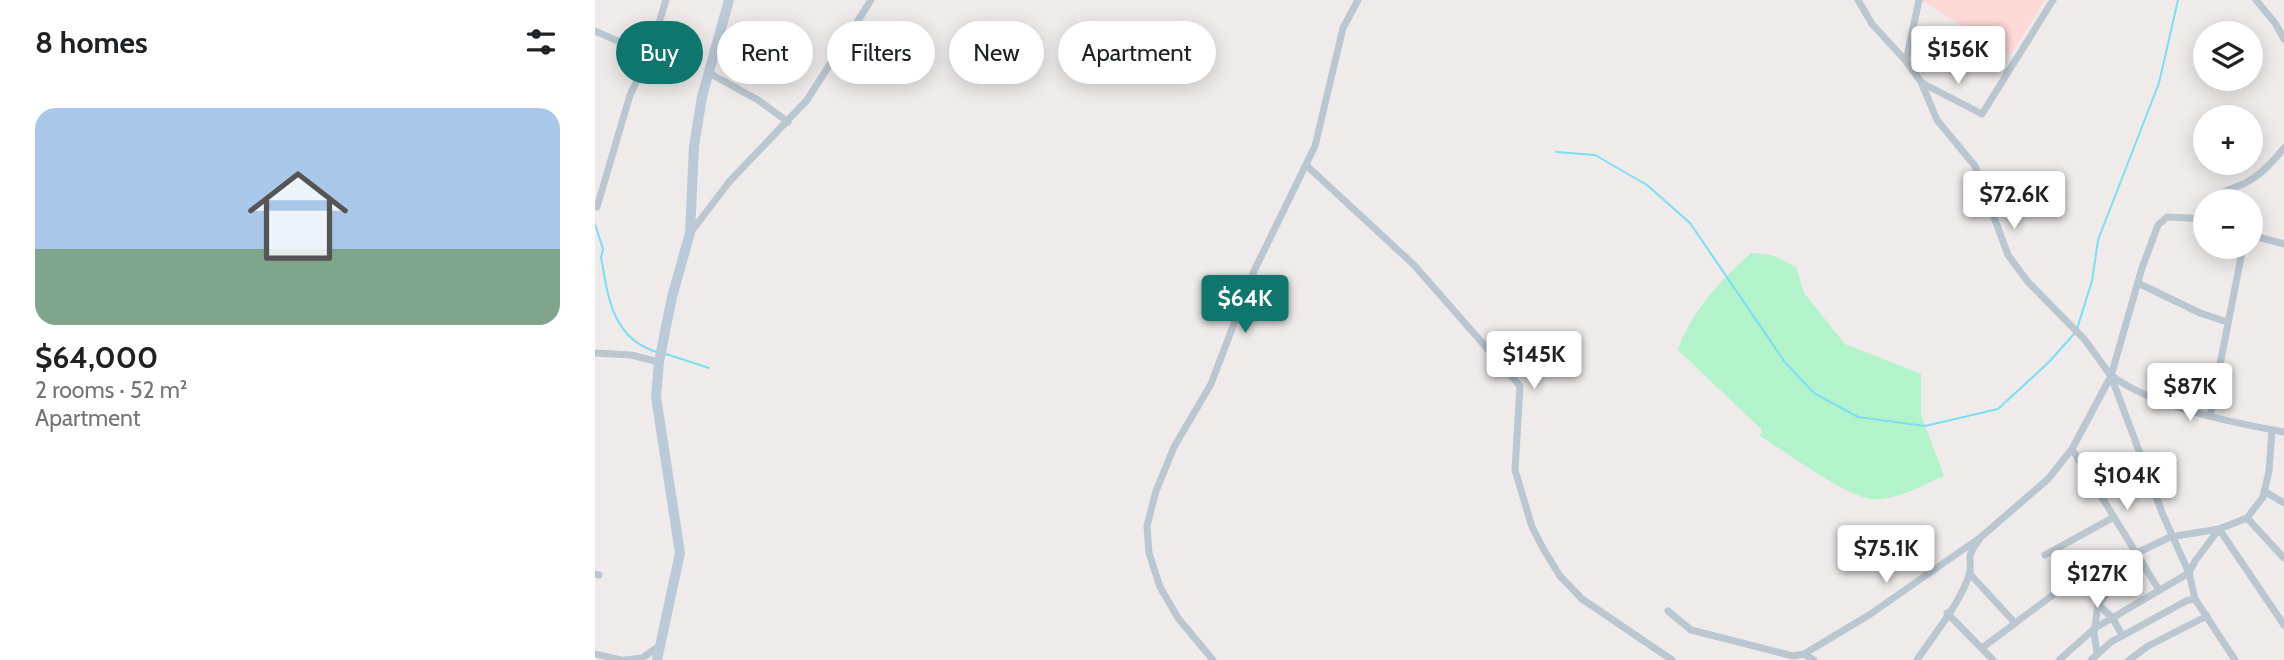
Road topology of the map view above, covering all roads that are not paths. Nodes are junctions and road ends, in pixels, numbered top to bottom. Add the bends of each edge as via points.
1 (729, 0) edge
2 (870, 0) edge
3 (1358, 0) edge
4 (1858, 0) edge
5 (2053, 0) edge
6 (2256, 0) edge
7 (663, 1) edge
8 (1916, 1) edge
9 (658, 21) edge
10 (2280, 22) edge
11 (595, 31) edge
12 (2284, 32) edge
13 (2284, 39) edge
14 (616, 40) edge
15 (1906, 61) junction
16 (709, 73) junction
17 (1921, 82) junction
18 (635, 84) edge
19 (788, 122) junction
20 (2284, 148) edge
21 (1306, 165) junction
22 (2228, 189) edge
23 (597, 207) dead end
24 (2193, 217) edge
25 (690, 233) junction
26 (2263, 238) edge
27 (2284, 244) edge
28 (2240, 259) edge
29 (2138, 283) junction
30 (2227, 322) junction
31 (595, 353) edge
32 (659, 362) junction
33 (2111, 376) junction
34 (2210, 416) junction
35 (2272, 430) junction
36 (2284, 432) edge
37 (2072, 449) junction
38 (2264, 491) junction
39 (2284, 503) edge
40 (2114, 517) junction
41 (2247, 518) junction
42 (2219, 528) junction
43 (1981, 537) junction
44 (2173, 537) junction
45 (2137, 553) junction
46 (2045, 555) dead end
47 (2284, 558) edge
48 (2189, 573) junction
49 (1970, 574) junction
50 (2159, 590) junction
51 (2195, 599) junction
52 (2098, 604) junction
53 (1668, 611) dead end
54 (1947, 613) junction
55 (2207, 616) junction
56 (2112, 617) junction
57 (2015, 622) junction
58 (2284, 625) edge
59 (2095, 628) junction
60 (2122, 635) junction
61 (661, 645) junction
62 (1982, 648) junction
63 (2097, 653) junction
64 (595, 654) edge
65 (1804, 654) junction
66 (1792, 658) edge
67 (623, 660) edge
68 (657, 660) edge
69 (1213, 660) edge
70 (1672, 660) edge
71 (1814, 660) edge
72 (1917, 660) edge
73 (1993, 660) edge
74 (2059, 660) edge
75 (2091, 660) edge
76 (2129, 660) edge
77 (2235, 660) edge

1 - 16 main road
2 - 19 street
3 - 21 street via 1343,28 1325,112
4 - 15 street via 1872,24
5 - 17 street via 1982,114
6 - 10 street
7 - 9 street
8 - 15 street
10 - 12 street
10 - 13 street
11 - 14 street
15 - 17 street
16 - 19 street
16 - 25 main road via 694,146
17 - 33 street via 1937,120 1975,166 2008,255 2085,340
18 - 23 street
19 - 25 street via 729,182
20 - 22 street via 2263,170
21 - 69 street via 1254,271 1211,384 1174,447 1147,526 1149,553 1160,587 1178,618
21 - 70 street via 1414,265 1520,386 1515,470 1532,527 1560,576 1582,599
24 - 29 street via 2167,217 2158,225
25 - 32 main road
26 - 27 street
28 - 30 street
29 - 30 street
29 - 33 street
30 - 34 street
31 - 32 street
32 - 61 main road via 656,397 680,553
33 - 34 street via 2137,394
33 - 37 street
33 - 44 street
34 - 35 street
35 - 36 street
35 - 38 street
37 - 40 street
37 - 43 street via 2048,479
38 - 39 street
38 - 41 street
40 - 45 street
40 - 46 street
41 - 42 street
41 - 47 street
42 - 44 street
42 - 48 street
42 - 58 street
43 - 49 street via 1969,553
43 - 65 street
44 - 45 street
44 - 48 street
45 - 50 street
45 - 52 street
45 - 57 street via 2062,588
48 - 50 street
48 - 51 street
49 - 54 street
49 - 57 street
50 - 56 street
51 - 55 street
51 - 60 street
52 - 56 street
52 - 59 street
53 - 66 street via 1691,629
54 - 62 street
54 - 72 street
55 - 76 street
55 - 77 street
56 - 59 street
56 - 60 street
57 - 62 street
59 - 63 street
59 - 74 street
60 - 63 street
61 - 67 street via 642,657
61 - 68 main road
62 - 73 street
63 - 75 street
64 - 67 street
65 - 66 street
65 - 71 street

